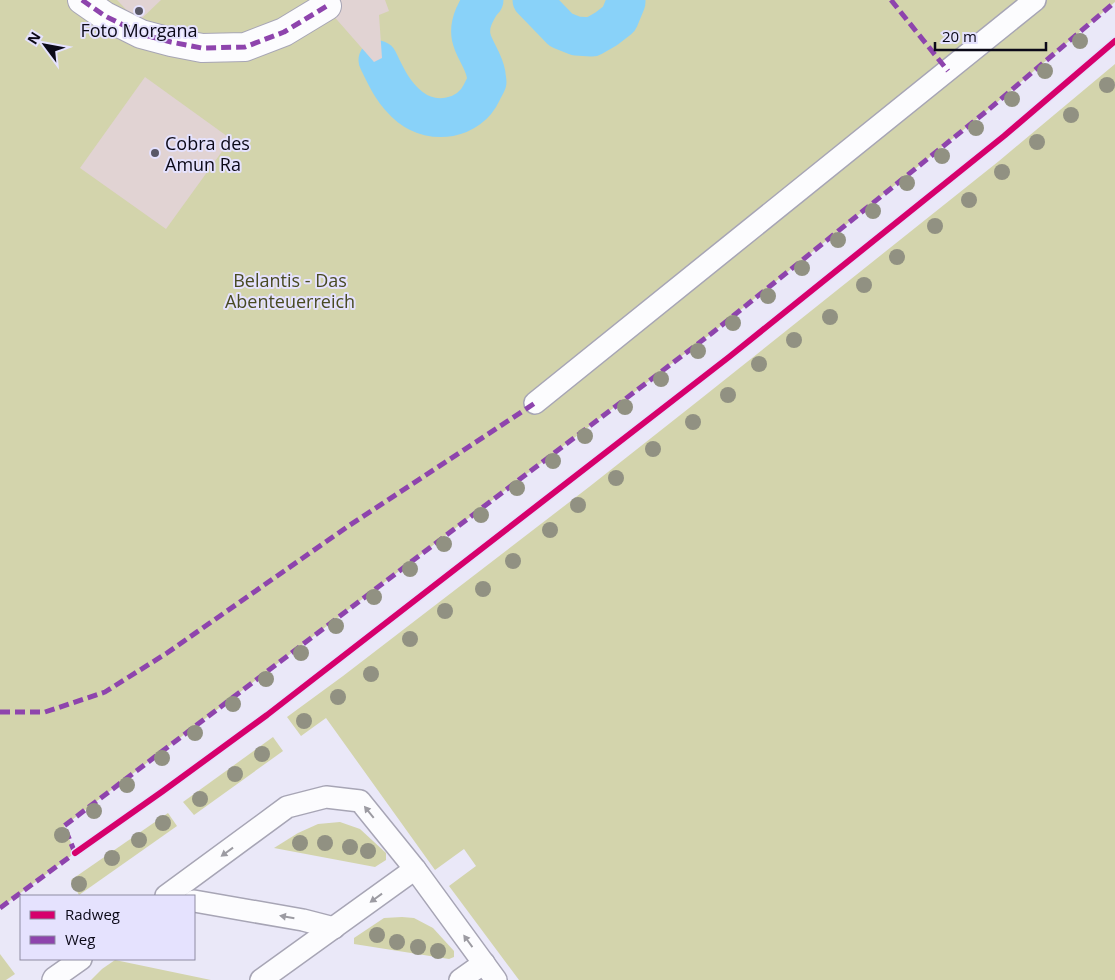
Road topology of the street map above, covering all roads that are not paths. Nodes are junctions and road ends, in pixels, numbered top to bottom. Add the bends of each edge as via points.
1 (82, 0) edge
2 (1035, 0) edge
3 (327, 6) dead end
4 (535, 403) dead end
5 (415, 869) junction
6 (167, 895) edge
7 (195, 901) edge
8 (334, 928) junction
9 (80, 960) edge
10 (484, 963) junction
11 (53, 980) edge
12 (261, 980) edge
13 (460, 980) edge
14 (496, 980) edge

1 - 3 street via 105,16 142,34 202,48 245,48 284,32
2 - 4 lane
5 -> 6 lane via 360,801 326,797 287,808
5 -> 8 lane
10 -> 5 lane
8 -> 7 lane
8 - 12 lane
9 - 11 lane
10 - 13 lane
10 - 14 lane

